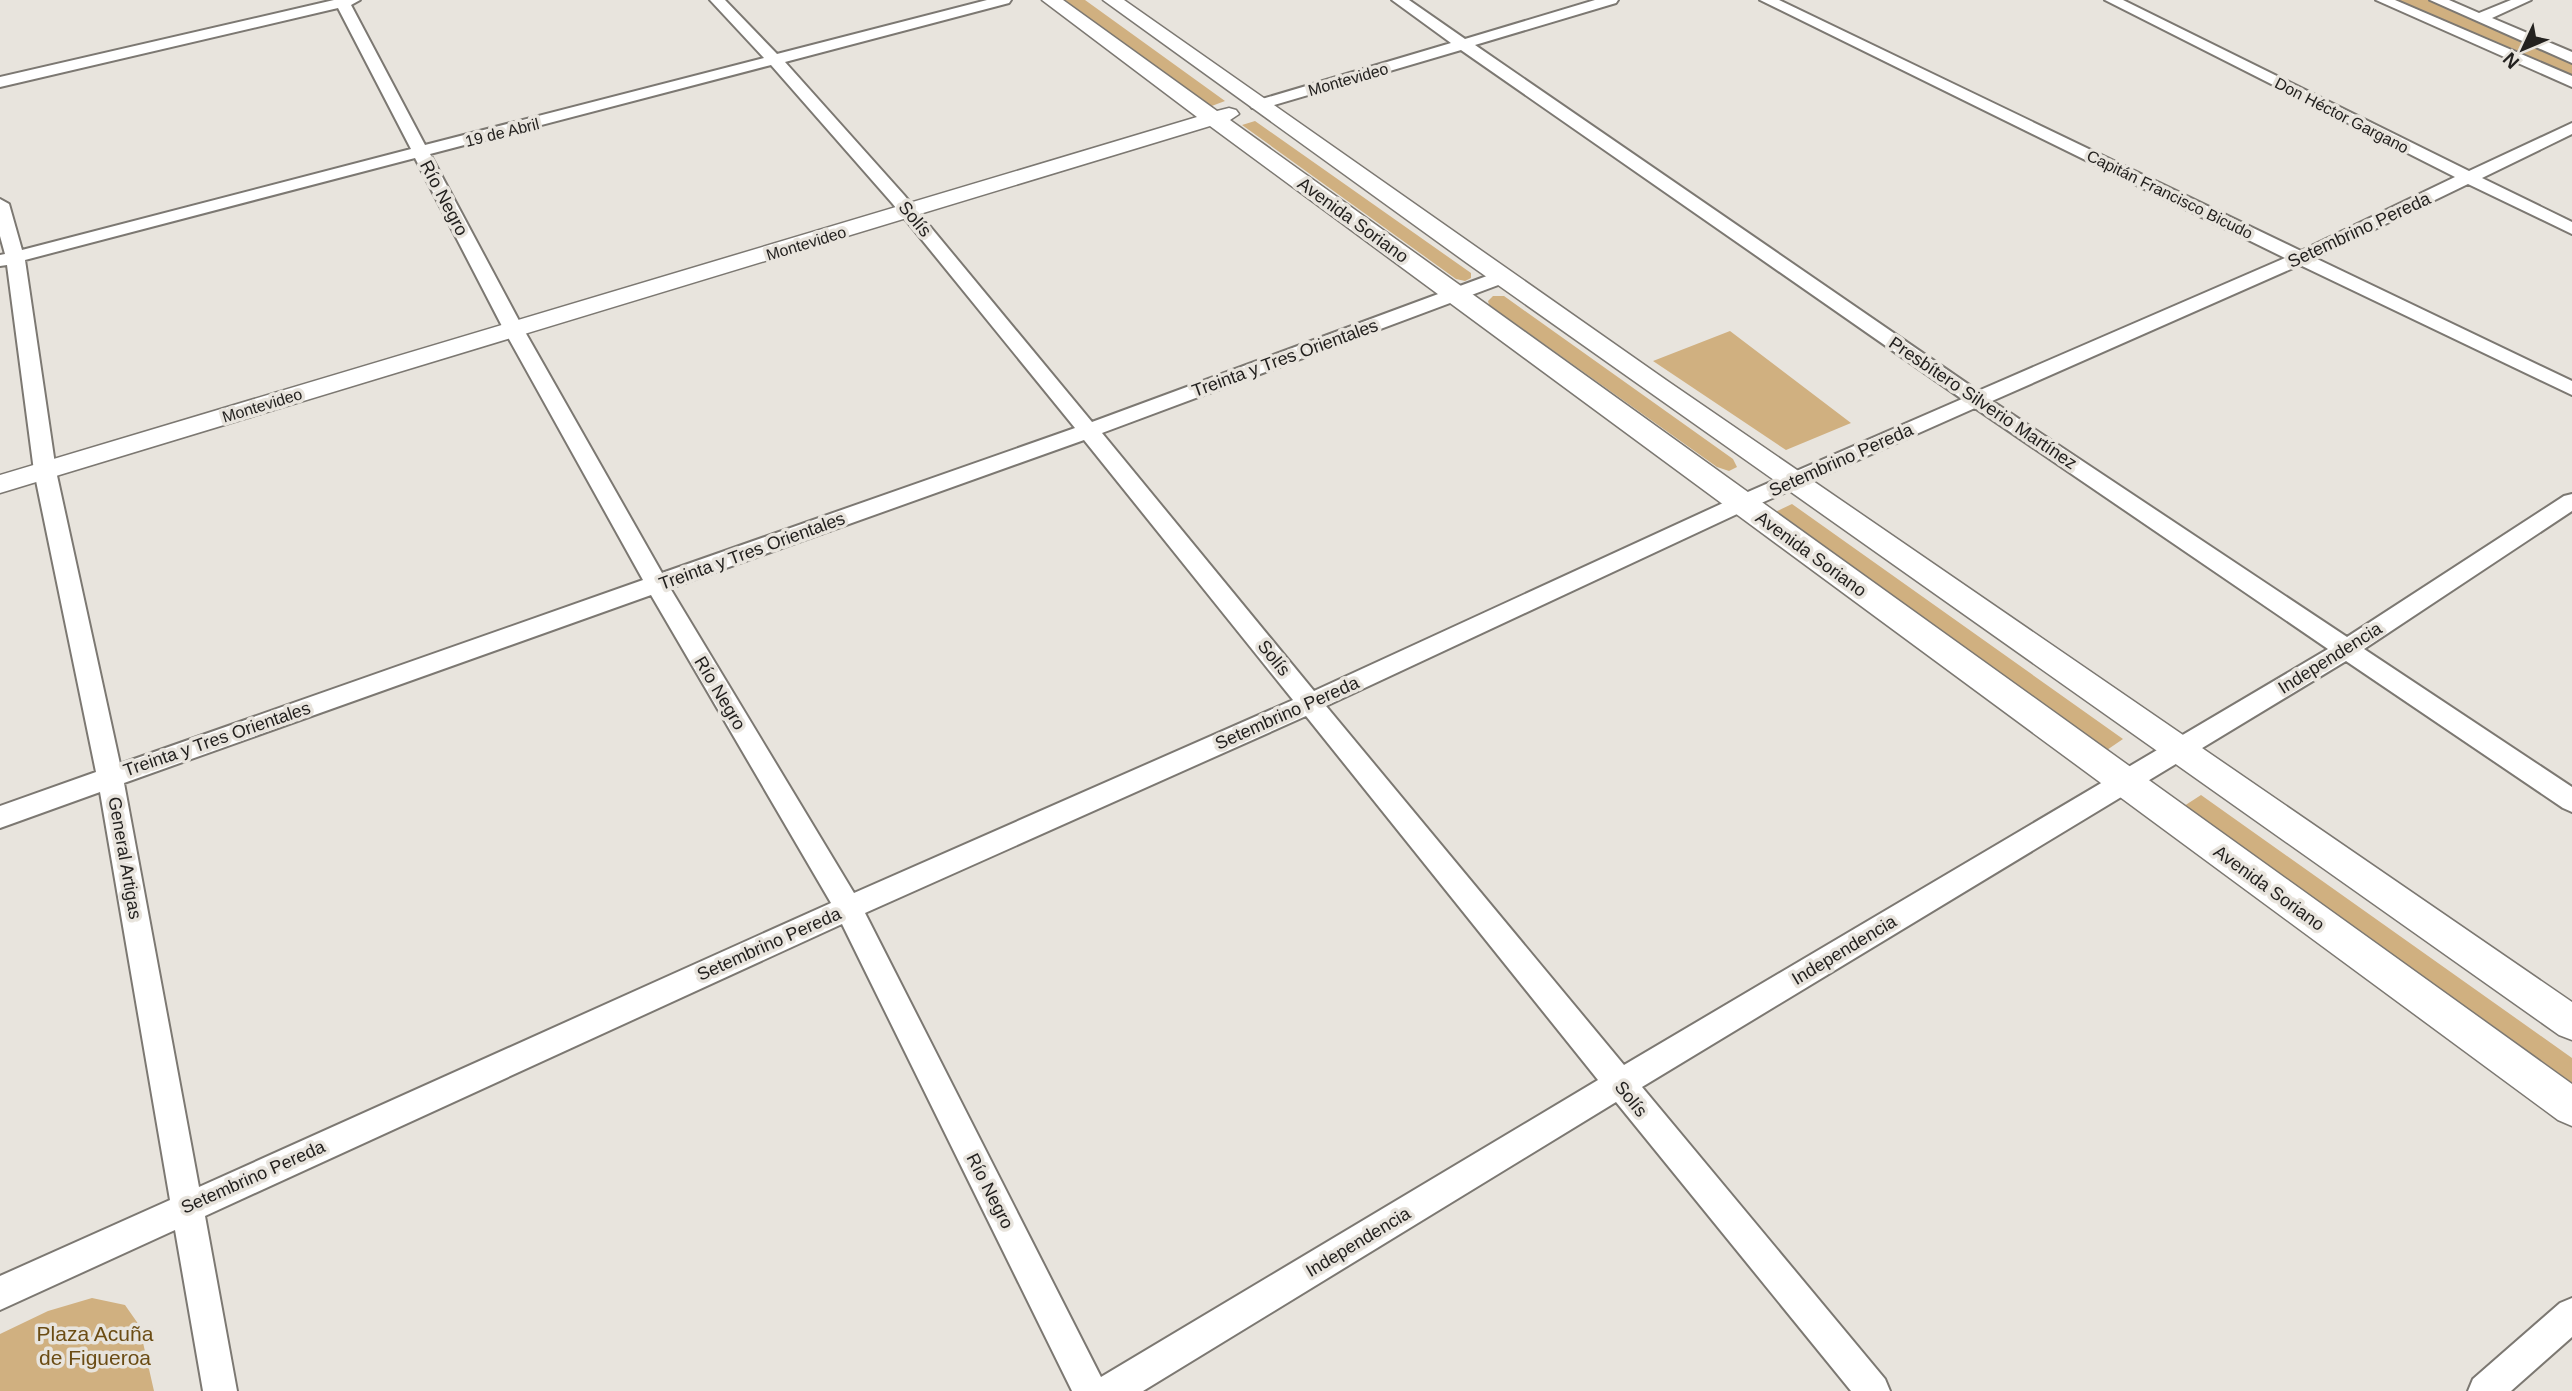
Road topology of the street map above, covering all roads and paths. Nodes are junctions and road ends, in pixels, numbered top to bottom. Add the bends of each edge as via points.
1 (717, 0) edge
2 (1004, 0) edge
3 (1051, 0) edge
4 (1112, 0) edge
5 (1399, 0) edge
6 (1611, 0) edge
7 (1767, 0) edge
8 (2112, 0) edge
9 (2383, 0) edge
10 (2437, 0) edge
11 (2524, 0) edge
12 (345, 1) edge
13 (2479, 18) junction
14 (1464, 45) junction
15 (2572, 58) edge
16 (776, 61) junction
17 (0, 82) edge
18 (2572, 82) edge
19 (1258, 105) junction
20 (1214, 118) junction
21 (2572, 128) edge
22 (419, 153) junction
23 (2469, 178) junction
24 (0, 204) edge
25 (909, 212) junction
26 (2572, 229) edge
27 (2302, 257) junction
28 (7, 259) edge
29 (1502, 277) junction
30 (1455, 295) junction
31 (514, 330) junction
32 (2572, 389) edge
33 (1977, 400) junction
34 (1088, 431) junction
35 (45, 471) junction
36 (1792, 482) junction
37 (0, 484) edge
38 (2572, 501) edge
39 (1742, 503) junction
40 (657, 585) junction
41 (2348, 648) junction
42 (1310, 703) junction
43 (2181, 748) junction
44 (110, 776) junction
45 (2124, 783) junction
46 (2572, 801) edge
47 (0, 817) edge
48 (848, 908) junction
49 (2572, 1023) edge
50 (1619, 1084) junction
51 (2572, 1107) edge
52 (187, 1207) junction
53 (0, 1293) edge
54 (2572, 1315) edge
55 (220, 1391) edge
56 (1090, 1391) edge
57 (1111, 1391) edge
58 (1872, 1391) edge
59 (2485, 1391) edge

1 - 16 street, Solís
2 - 16 street, 19 de Abril
3 - 20 street, Avenida Soriano
4 - 19 street
5 - 14 street, Presbítero Silverio Martínez
6 - 14 street, Montevideo
7 - 27 street, Capitán Francisco Bicudo
8 - 23 street, Don Héctor Gargano
9 - 18 street
10 - 13 street
11 - 13 street
12 - 17 street
12 - 22 street, Río Negro
13 - 15 street
14 - 19 street, Montevideo
14 - 33 street, Presbítero Silverio Martínez
16 - 22 street, 19 de Abril
16 - 25 street, Solís
19 - 20 street, Montevideo
19 - 29 street
20 - 25 street, Montevideo
20 - 30 street, Avenida Soriano
21 - 23 street, Setembrino Pereda
22 - 28 street, 19 de Abril
22 - 31 street, Río Negro
23 - 26 street, Don Héctor Gargano
23 - 27 street, Setembrino Pereda
24 - 28 street, General Artigas
25 - 31 street, Montevideo
25 - 34 street, Solís
27 - 32 street, Capitán Francisco Bicudo
27 - 33 street, Setembrino Pereda
28 - 35 street, General Artigas
29 - 30 street, Treinta y Tres Orientales
29 - 36 street
30 - 34 street, Treinta y Tres Orientales
30 - 39 street, Avenida Soriano
31 - 35 street, Montevideo
31 - 40 street, Río Negro
33 - 36 street, Setembrino Pereda
33 - 41 street, Presbítero Silverio Martínez
34 - 40 street, Treinta y Tres Orientales
34 - 42 street, Solís
35 - 37 street, Montevideo
35 - 44 street, General Artigas
36 - 39 street, Setembrino Pereda
36 - 43 street
38 - 41 street, Independencia
39 - 42 street, Setembrino Pereda
39 - 45 street, Avenida Soriano
40 - 44 street, Treinta y Tres Orientales
40 - 48 street, Río Negro
41 - 43 street, Independencia
41 - 46 street, Presbítero Silverio Martínez
42 - 48 street, Setembrino Pereda
42 - 50 street, Solís
43 - 45 street, Independencia
43 - 49 street
44 - 47 street, Treinta y Tres Orientales
44 - 52 street, General Artigas
45 - 50 street, Independencia
45 - 51 street, Avenida Soriano
48 - 52 street, Setembrino Pereda
48 - 56 street, Río Negro
50 - 57 street, Independencia
50 - 58 street, Solís
52 - 53 street, Setembrino Pereda
52 - 55 street, General Artigas
54 - 59 street

